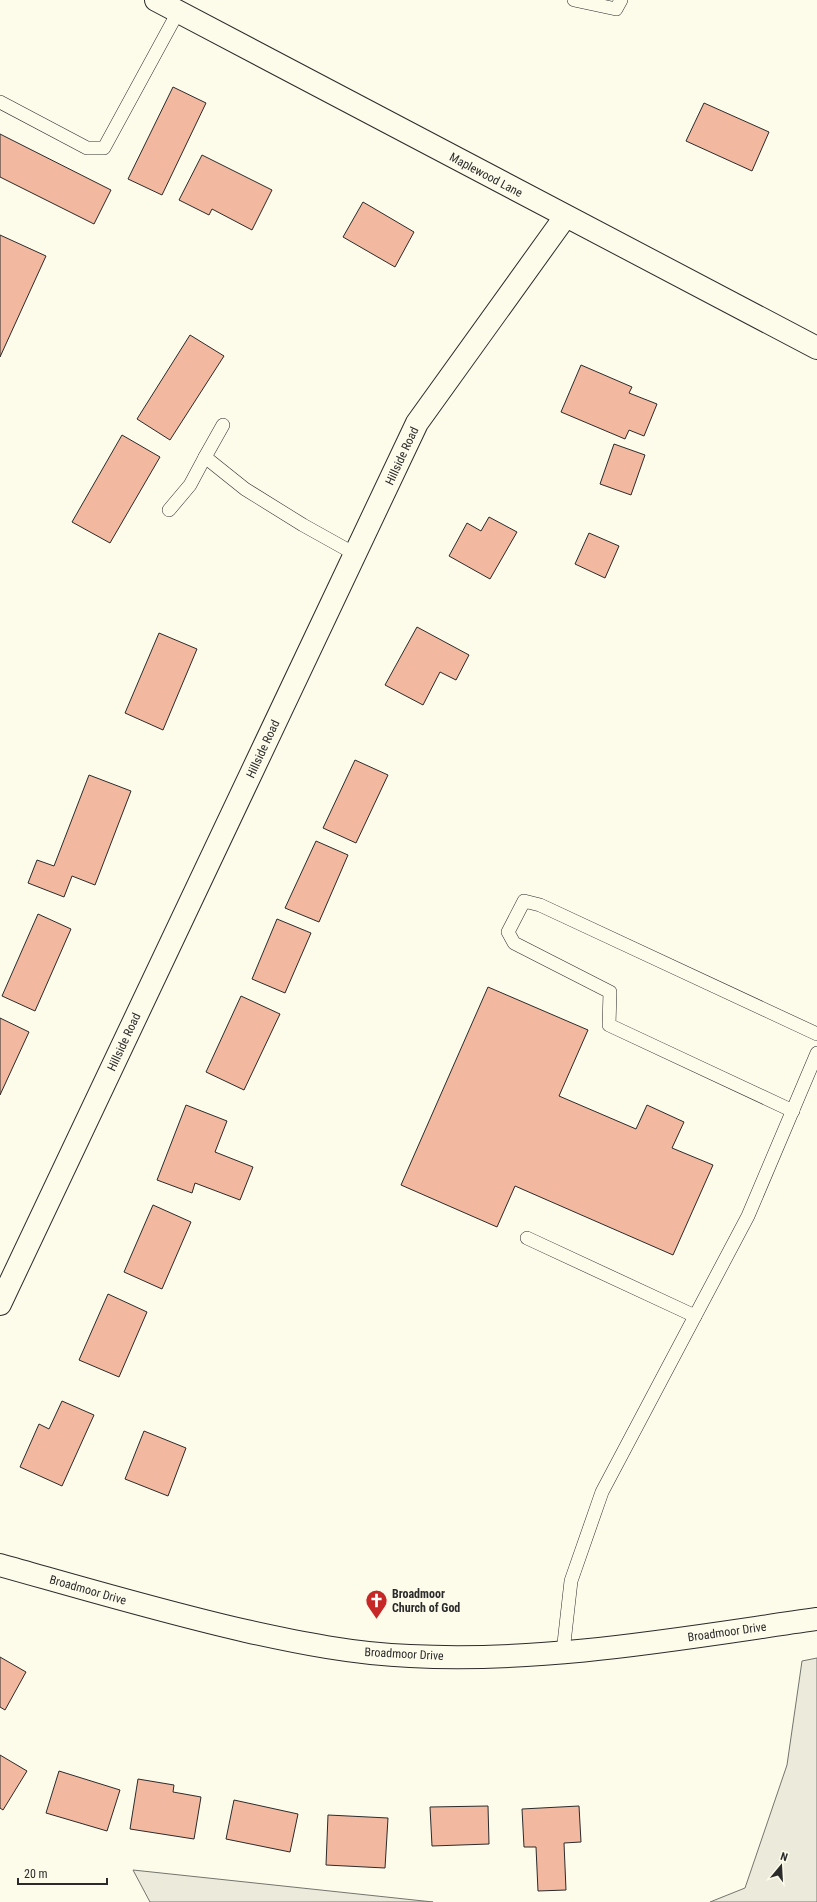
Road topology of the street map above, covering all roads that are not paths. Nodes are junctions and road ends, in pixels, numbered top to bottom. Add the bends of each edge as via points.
1 (156, 0) edge
2 (574, 0) edge
3 (621, 0) edge
4 (178, 12) junction
5 (0, 102) edge
6 (565, 217) junction
7 (817, 348) edge
8 (223, 425) dead end
9 (205, 457) junction
10 (170, 510) dead end
11 (355, 554) junction
12 (817, 1034) edge
13 (817, 1053) edge
14 (793, 1111) junction
15 (527, 1238) dead end
16 (0, 1304) edge
17 (695, 1316) junction
18 (0, 1565) edge
19 (817, 1619) edge
20 (563, 1652) junction

1 - 4 street, Maplewood Lane
2 - 3 lane via 616,9
4 - 5 lane via 104,148 87,148
4 - 6 street, Maplewood Lane
6 - 7 street, Maplewood Lane
6 - 11 street, Hillside Road via 417,423
8 - 9 lane
9 - 10 lane via 190,485
9 - 11 lane via 245,489
11 - 16 street, Hillside Road
12 - 14 lane via 540,905 524,901 508,932 514,943 610,992 609,1025
13 - 14 lane
14 - 17 lane via 748,1216
15 - 17 lane
17 - 20 lane via 602,1492 571,1581
18 - 20 street, Broadmoor Drive via 176,1615 314,1646 410,1656 517,1656
19 - 20 street, Broadmoor Drive via 644,1644

